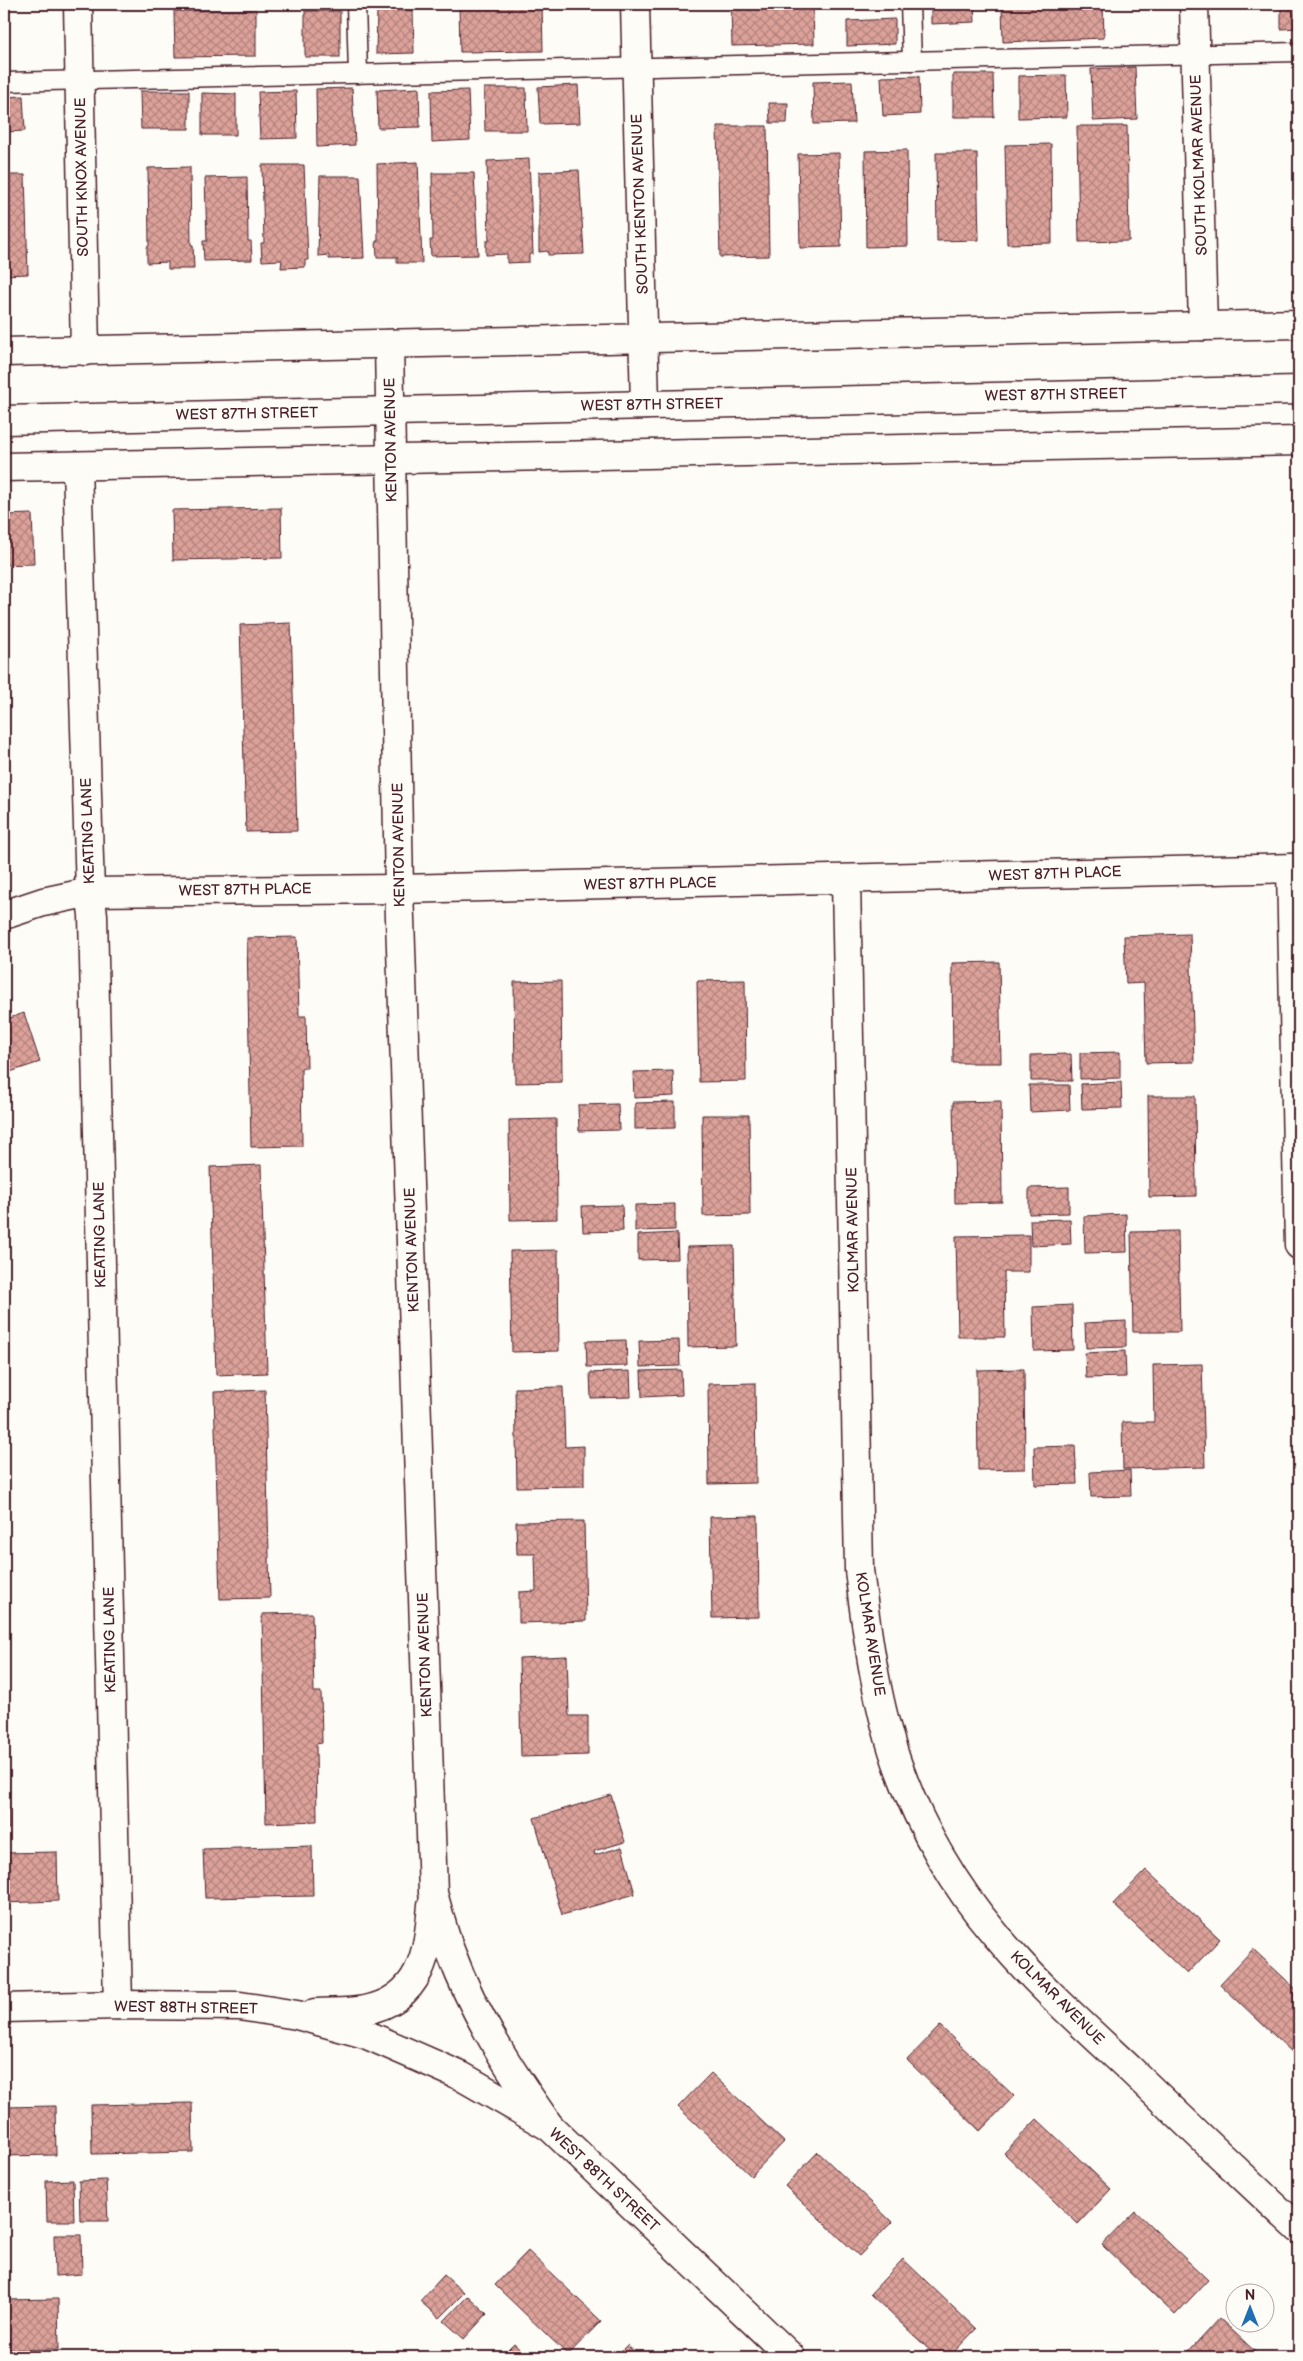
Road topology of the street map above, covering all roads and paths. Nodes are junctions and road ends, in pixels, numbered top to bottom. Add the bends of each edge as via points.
1 (78, 4) edge
2 (356, 4) edge
3 (635, 4) edge
4 (910, 4) edge
5 (1194, 4) edge
6 (1299, 52) edge
7 (1196, 54) junction
8 (912, 61) junction
9 (636, 68) junction
10 (358, 74) junction
11 (80, 80) junction
12 (4, 82) edge
13 (1299, 324) edge
14 (1202, 326) junction
15 (645, 338) junction
16 (389, 344) junction
17 (85, 351) junction
18 (4, 352) edge
19 (1299, 390) edge
20 (645, 405) junction
21 (391, 411) junction
22 (4, 420) edge
23 (1299, 441) edge
24 (392, 460) junction
25 (77, 466) junction
26 (4, 467) edge
27 (1295, 868) edge
28 (846, 880) junction
29 (400, 889) junction
30 (90, 892) junction
31 (4, 915) edge
32 (1299, 1245) edge
33 (433, 1894) junction
34 (118, 2005) junction
35 (4, 2008) edge
36 (297, 2014) junction
37 (550, 2127) junction
38 (1299, 2229) edge
39 (791, 2357) edge

1 - 11 street, SOUTH KNOX AVENUE
2 - 10 lane
3 - 9 street, SOUTH KENTON AVENUE
4 - 8 lane
5 - 7 street, SOUTH KOLMAR AVENUE
6 - 7 lane
7 - 8 lane
7 - 14 street, SOUTH KOLMAR AVENUE
8 - 9 lane
9 - 10 lane
9 - 15 street, SOUTH KENTON AVENUE
10 - 11 lane
11 - 12 lane
11 - 17 street, SOUTH KNOX AVENUE
13 - 14 street
14 - 15 street
15 - 16 street
15 - 20 street, SOUTH KENTON AVENUE
16 - 17 street
16 - 21 street, KENTON AVENUE
17 - 18 street
19 - 20 street, WEST 87TH STREET
20 - 21 street, WEST 87TH STREET
21 - 22 street, WEST 87TH STREET
21 - 24 street, KENTON AVENUE
23 - 24 street
24 - 25 street
24 - 29 street, KENTON AVENUE
25 - 26 street
25 - 30 street, KEATING LANE
27 - 28 street, WEST 87TH PLACE
27 - 32 street
28 - 29 street, WEST 87TH PLACE
28 - 38 street, KOLMAR AVENUE via 859,1570 868,1642 900,1771 923,1824 954,1877 994,1934 1046,1991
29 - 30 street, WEST 87TH PLACE
29 - 33 street, KENTON AVENUE
30 - 31 street, WEST 87TH PLACE
30 - 34 street, KEATING LANE via 94,935
33 - 36 street via 429,1940 422,1964 410,1986 394,1999 366,2010
33 - 37 street, KENTON AVENUE via 452,1955 474,2004 508,2067
34 - 35 street, WEST 88TH STREET
34 - 36 street, WEST 88TH STREET via 240,2006
36 - 37 street, WEST 88TH STREET via 365,2034 461,2076
37 - 39 street, WEST 88TH STREET

